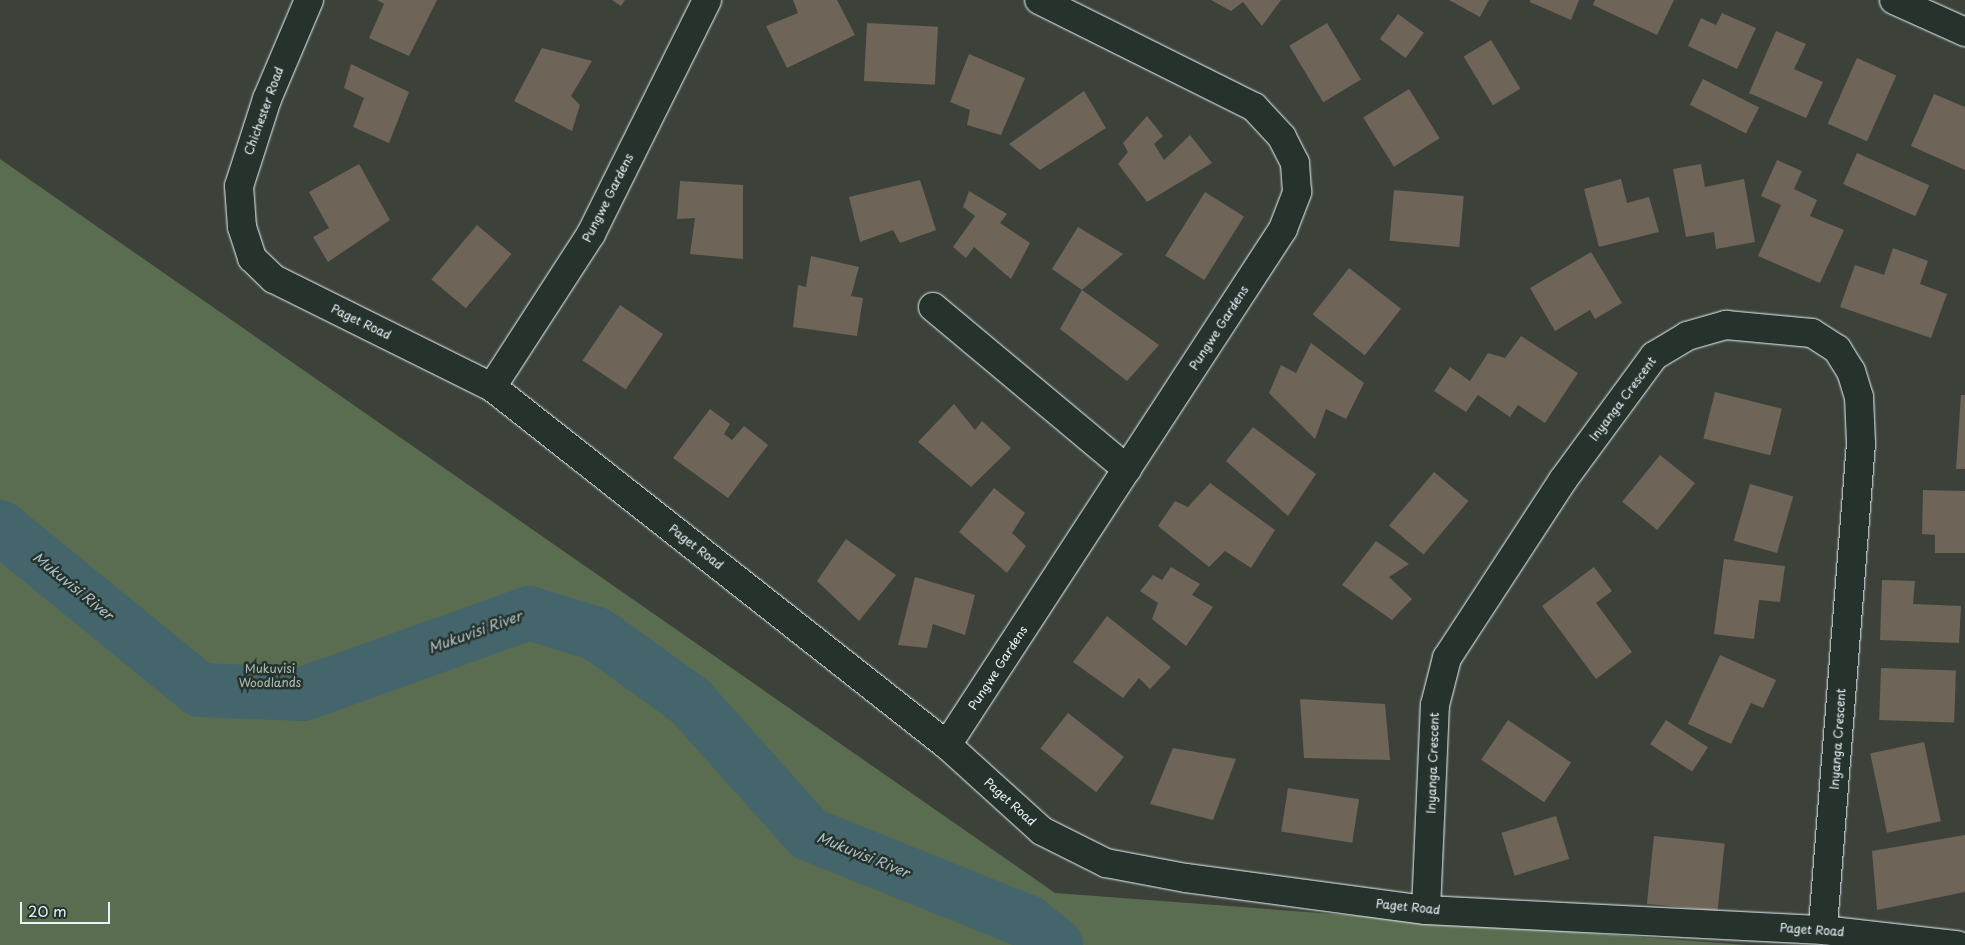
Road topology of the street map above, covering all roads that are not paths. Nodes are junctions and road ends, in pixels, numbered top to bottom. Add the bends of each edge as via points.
1 (309, 0) edge
2 (707, 0) edge
3 (1039, 0) edge
4 (1894, 0) edge
5 (1965, 32) edge
6 (242, 227) joint
7 (933, 307) dead end
8 (492, 387) junction
9 (1127, 469) junction
10 (947, 745) junction
11 (1426, 910) junction
12 (1824, 930) junction
13 (1957, 945) edge

1 - 6 street, Chichester Road via 267,99 239,186
2 - 8 street, Pungwe Gardens via 591,234
3 - 9 street, Pungwe Gardens via 1254,107 1282,137 1295,164 1297,192 1283,230
4 - 5 street
6 - 8 street, Paget Road via 252,258 274,279
7 - 9 street
8 - 10 street, Paget Road
9 - 10 street, Pungwe Gardens
10 - 11 street, Paget Road via 1042,831 1106,863 1186,878
11 - 12 street, Paget Road
11 - 12 street, Inyanga Crescent via 1435,705 1447,658 1563,480 1654,356 1687,336 1726,325 1812,333 1838,349 1852,372 1859,397 1861,443
12 - 13 street, Paget Road

